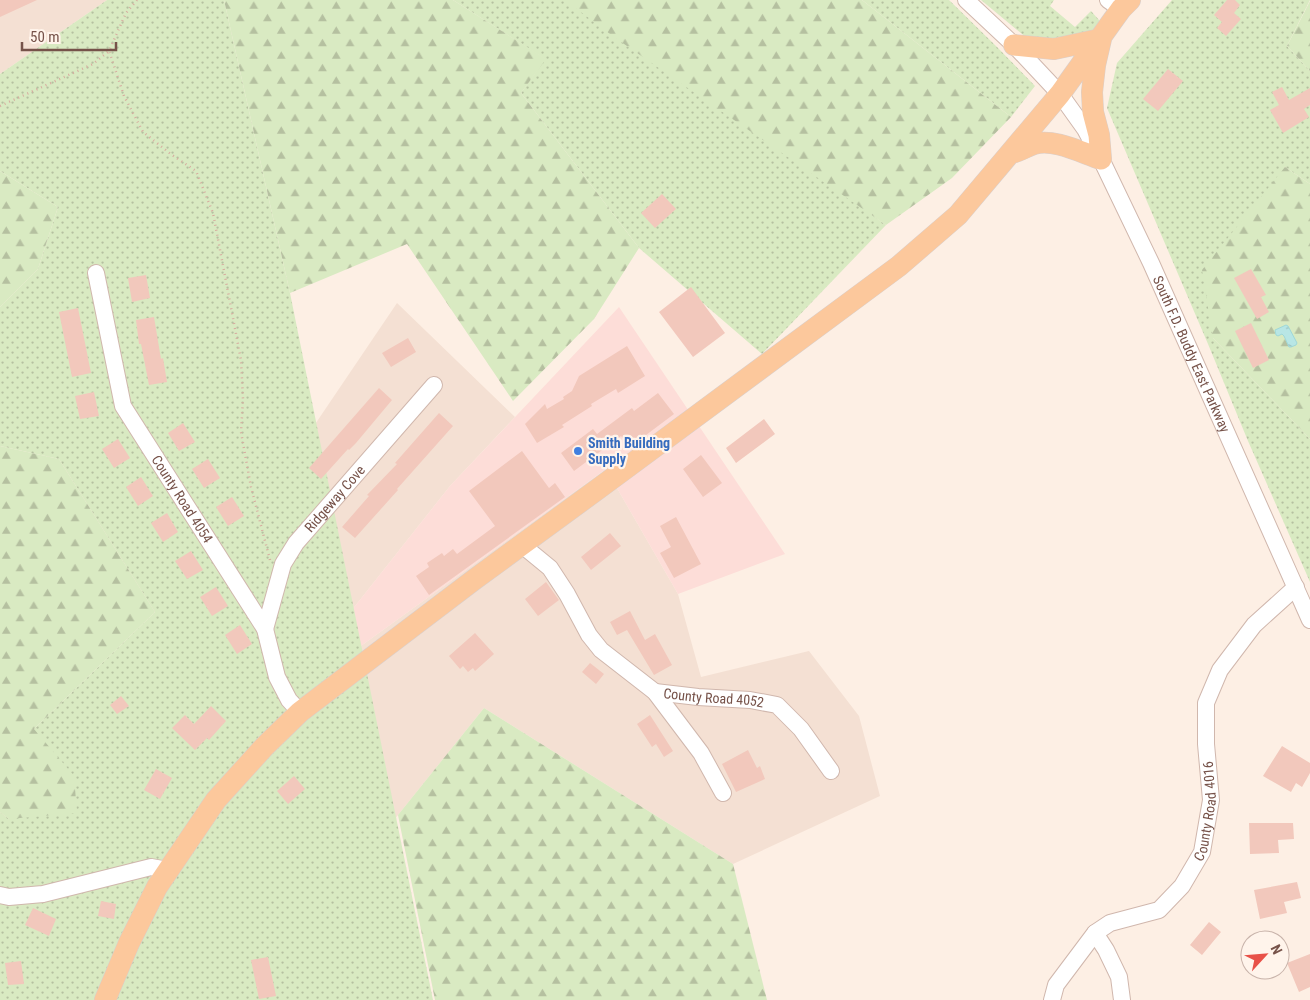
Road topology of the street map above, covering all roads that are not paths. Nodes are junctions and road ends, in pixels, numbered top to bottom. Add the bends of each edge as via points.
1 (966, 0) edge
2 (1120, 3) edge
3 (1101, 39) junction
4 (1014, 44) junction
5 (1060, 94) junction
6 (1009, 155) junction
7 (1102, 160) junction
8 (96, 274) dead end
9 (434, 385) dead end
10 (522, 545) junction
11 (1296, 587) junction
12 (1310, 620) edge
13 (265, 629) junction
14 (655, 692) junction
15 (300, 712) junction
16 (831, 770) dead end
17 (723, 793) dead end
18 (168, 870) junction
19 (0, 895) edge
20 (1094, 933) junction
21 (105, 1000) edge
22 (1052, 1000) edge
23 (1122, 1000) edge

1 - 4 street, South F.D. Buddy East Parkway
2 - 3 main road
3 - 4 main road via 1054,49
3 - 5 main road
3 - 7 main road via 1092,92
4 - 5 street, South F.D. Buddy East Parkway
5 - 6 main road
5 - 7 street, South F.D. Buddy East Parkway
6 - 7 main road via 1035,144 1050,143
6 - 10 main road via 958,216 899,266
7 - 11 street, South F.D. Buddy East Parkway
8 - 13 street, County Road 4054 via 123,406
9 - 13 street, Ridgeway Cove via 296,543 282,564
10 - 14 street, County Road 4052 via 550,568 601,650
10 - 15 main road
11 - 12 street, South F.D. Buddy East Parkway
11 - 20 street, County Road 4016 via 1254,625 1220,670 1206,703 1211,800 1202,852 1182,886 1159,910 1110,923
13 - 15 street, County Road 4054 via 277,677 289,700
14 - 16 street, County Road 4052 via 777,705 801,729
14 - 17 street, County Road 4052 via 701,753
15 - 18 main road via 216,800
18 - 19 street via 151,867 43,894
18 - 21 main road via 128,943
20 - 22 street via 1056,985
20 - 23 street via 1119,978

